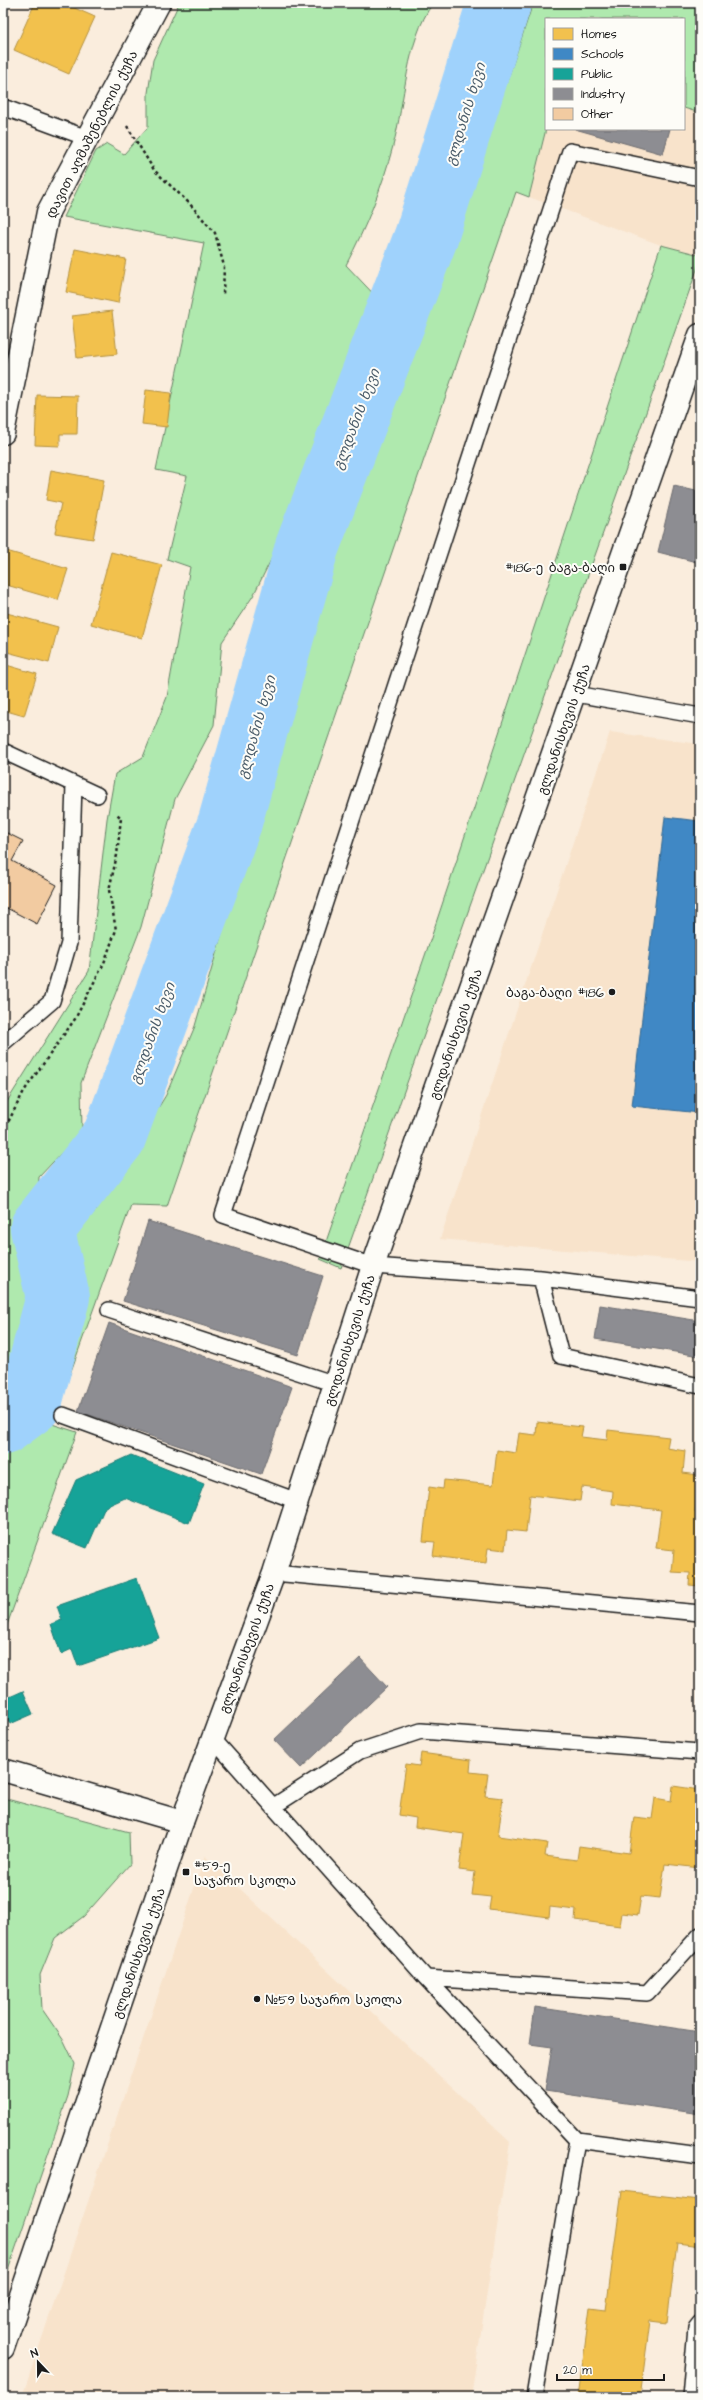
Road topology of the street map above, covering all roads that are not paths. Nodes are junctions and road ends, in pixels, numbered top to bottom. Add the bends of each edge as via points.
1 (159, 3) edge
2 (3, 107) edge
3 (87, 138) junction
4 (700, 178) edge
5 (700, 335) edge
6 (3, 433) edge
7 (576, 694) junction
8 (700, 716) edge
9 (3, 751) edge
10 (74, 784) junction
11 (97, 795) dead end
12 (3, 1043) edge
13 (373, 1266) junction
14 (541, 1278) junction
15 (700, 1298) edge
16 (109, 1310) dead end
17 (335, 1384) junction
18 (700, 1386) edge
19 (63, 1415) dead end
20 (297, 1501) junction
21 (274, 1573) junction
22 (700, 1613) edge
23 (213, 1739) junction
24 (700, 1752) edge
25 (3, 1770) edge
26 (274, 1806) junction
27 (182, 1822) junction
28 (700, 1935) edge
29 (426, 1978) junction
30 (577, 2140) junction
31 (700, 2156) edge
32 (700, 2323) edge
33 (3, 2348) edge
34 (534, 2397) edge
35 (690, 2397) edge

1 - 3 street, დავით აღმაშენებლის ქუჩა
2 - 3 lane
3 - 6 street, დავით აღმაშენებლის ქუჩა via 48,212
4 - 13 lane via 570,151 223,1215
5 - 7 street, გლდანისხევის ქუჩა via 646,483
7 - 8 lane
7 - 13 street, გლდანისხევის ქუჩა
9 - 10 lane
10 - 11 lane
10 - 12 lane via 69,944 52,1001
13 - 14 lane
13 - 17 street, გლდანისხევის ქუჩა
14 - 15 lane
14 - 18 lane via 561,1356
16 - 17 lane
17 - 20 street, გლდანისხევის ქუჩა
19 - 20 lane
20 - 21 street, გლდანისხევის ქუჩა
21 - 22 lane
21 - 23 street, გლდანისხევის ქუჩა
23 - 26 lane
23 - 27 street, გლდანისხევის ქუჩა
24 - 26 lane via 421,1731 360,1751
25 - 27 street
26 - 29 lane
27 - 33 street, გლდანისხევის ქუჩა
28 - 29 lane via 647,1993
29 - 30 lane
30 - 31 lane
30 - 34 lane
32 - 35 lane via 696,2328

